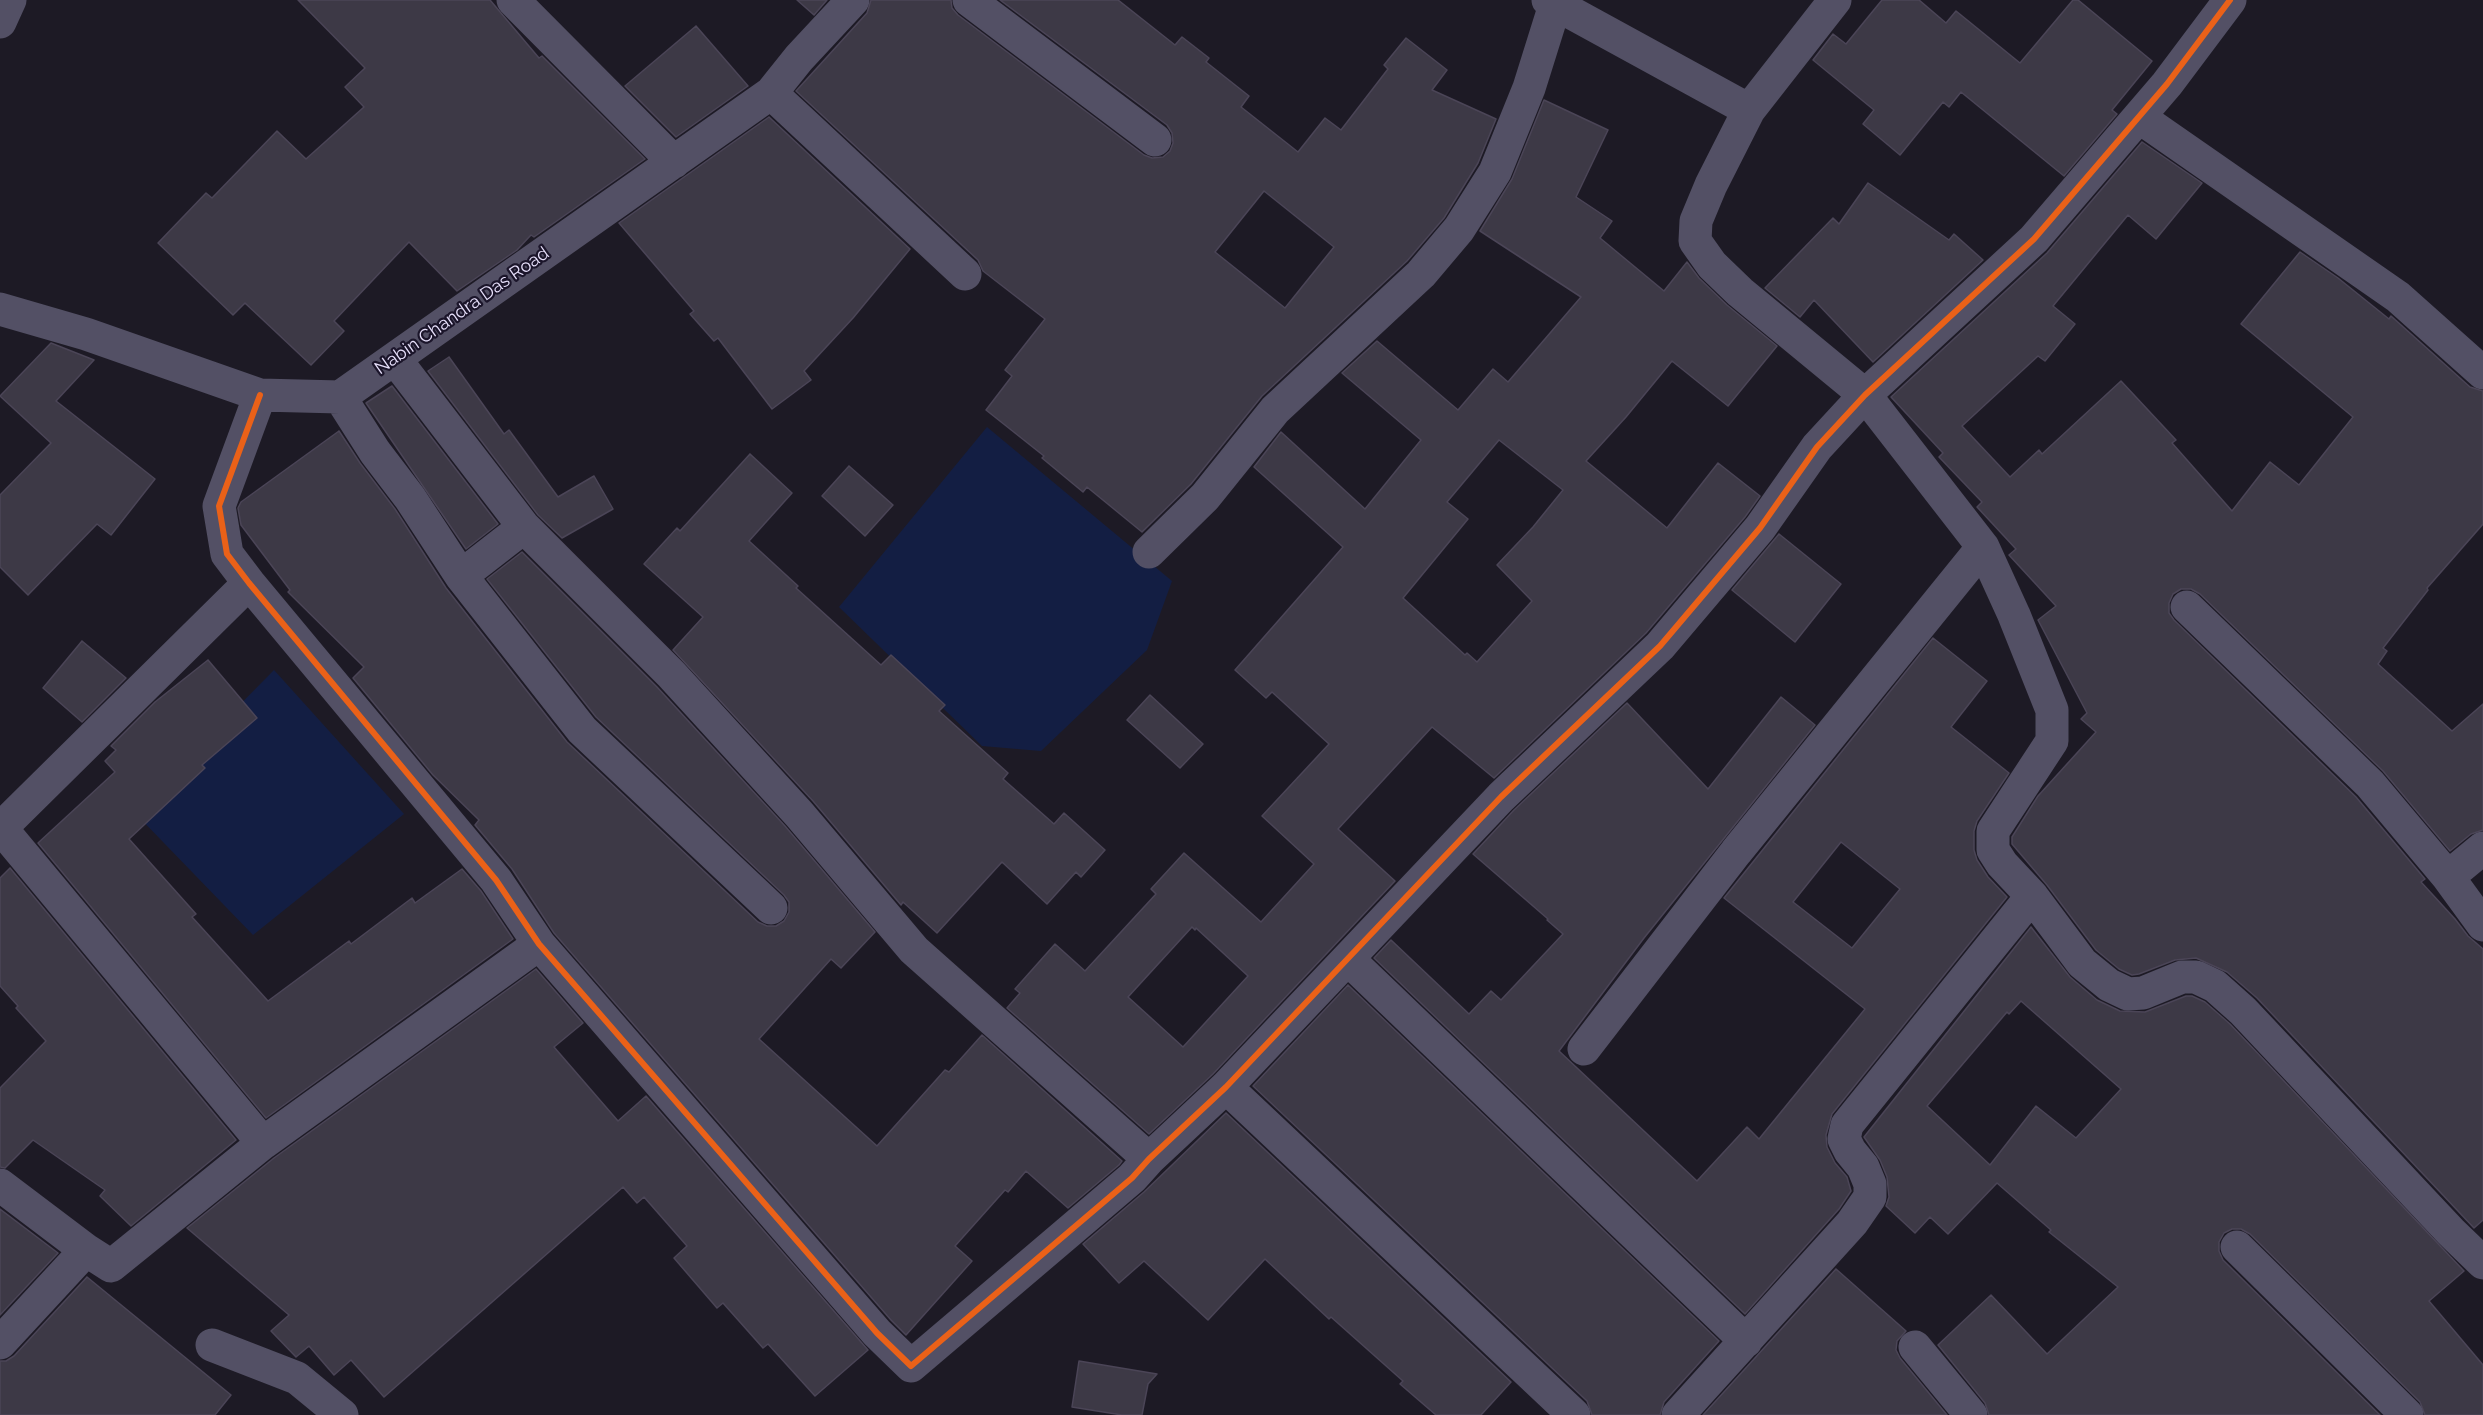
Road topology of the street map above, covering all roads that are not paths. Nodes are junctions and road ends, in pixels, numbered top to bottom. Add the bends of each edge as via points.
1 (10, 0) edge
2 (513, 0) edge
3 (853, 0) edge
4 (969, 0) edge
5 (1835, 0) edge
6 (2230, 0) edge
7 (1551, 2) edge
8 (0, 21) edge
9 (771, 93) junction
10 (1749, 110) junction
11 (2139, 117) junction
12 (1155, 140) dead end
13 (674, 162) junction
14 (965, 274) dead end
15 (0, 309) edge
16 (395, 359) junction
17 (2483, 372) edge
18 (260, 395) junction
19 (1865, 395) junction
20 (340, 397) junction
21 (524, 527) junction
22 (1983, 547) junction
23 (1149, 552) dead end
24 (461, 576) junction
25 (249, 583) junction
26 (2187, 608) dead end
27 (2483, 848) edge
28 (2448, 878) junction
29 (2032, 896) junction
30 (771, 908) dead end
31 (2483, 925) edge
32 (539, 944) junction
33 (1348, 959) junction
34 (1584, 1049) dead end
35 (1226, 1087) junction
36 (263, 1143) junction
37 (1149, 1159) junction
38 (0, 1185) edge
39 (2238, 1247) dead end
40 (86, 1250) junction
41 (2483, 1263) edge
42 (1746, 1341) junction
43 (0, 1343) edge
44 (212, 1346) dead end
45 (1915, 1347) dead end
46 (342, 1415) edge
47 (1574, 1415) edge
48 (1678, 1415) edge
49 (1971, 1415) edge
50 (2407, 1415) edge

1 - 8 street
2 - 13 street
3 - 9 street, Nabin Chandra Das Road
4 - 12 street
5 - 10 street
6 - 11 street
7 - 10 street
7 - 23 street via 1529,88 1499,163 1459,229 1421,274 1275,410 1205,497
9 - 13 street, Nabin Chandra Das Road
9 - 14 street
10 - 19 street via 1707,194 1696,221 1695,241 1712,265 1740,292
11 - 17 street via 2398,297
11 - 19 street via 2034,239
13 - 16 street, Nabin Chandra Das Road
15 - 18 street via 86,334
16 - 20 street, Nabin Chandra Das Road
16 - 21 street
18 - 20 street
18 - 25 street via 219,506 227,554
19 - 22 street
19 - 33 street via 1817,447 1760,528 1660,646 1501,797
20 - 24 street
21 - 24 street
21 - 37 street via 703,709 799,814 914,950
22 - 29 street via 2052,710 2052,741 1993,831 1993,850
22 - 34 street via 1736,852
24 - 30 street via 582,730
25 - 32 street via 496,880
25 - 36 street via 1,828
26 - 28 street via 2370,784
27 - 28 street
28 - 31 street
29 - 41 street via 2082,963 2109,985 2128,994 2143,993 2182,977 2196,976 2216,987
29 - 42 street via 1847,1125 1844,1138 1863,1167 1870,1197 1830,1249
32 - 36 street
32 - 37 street via 911,1366 1132,1178
33 - 35 street
33 - 42 street
35 - 37 street
35 - 47 street
36 - 40 street via 111,1266
38 - 40 street
39 - 50 street
40 - 43 street
42 - 48 street
44 - 46 street via 297,1378
45 - 49 street

